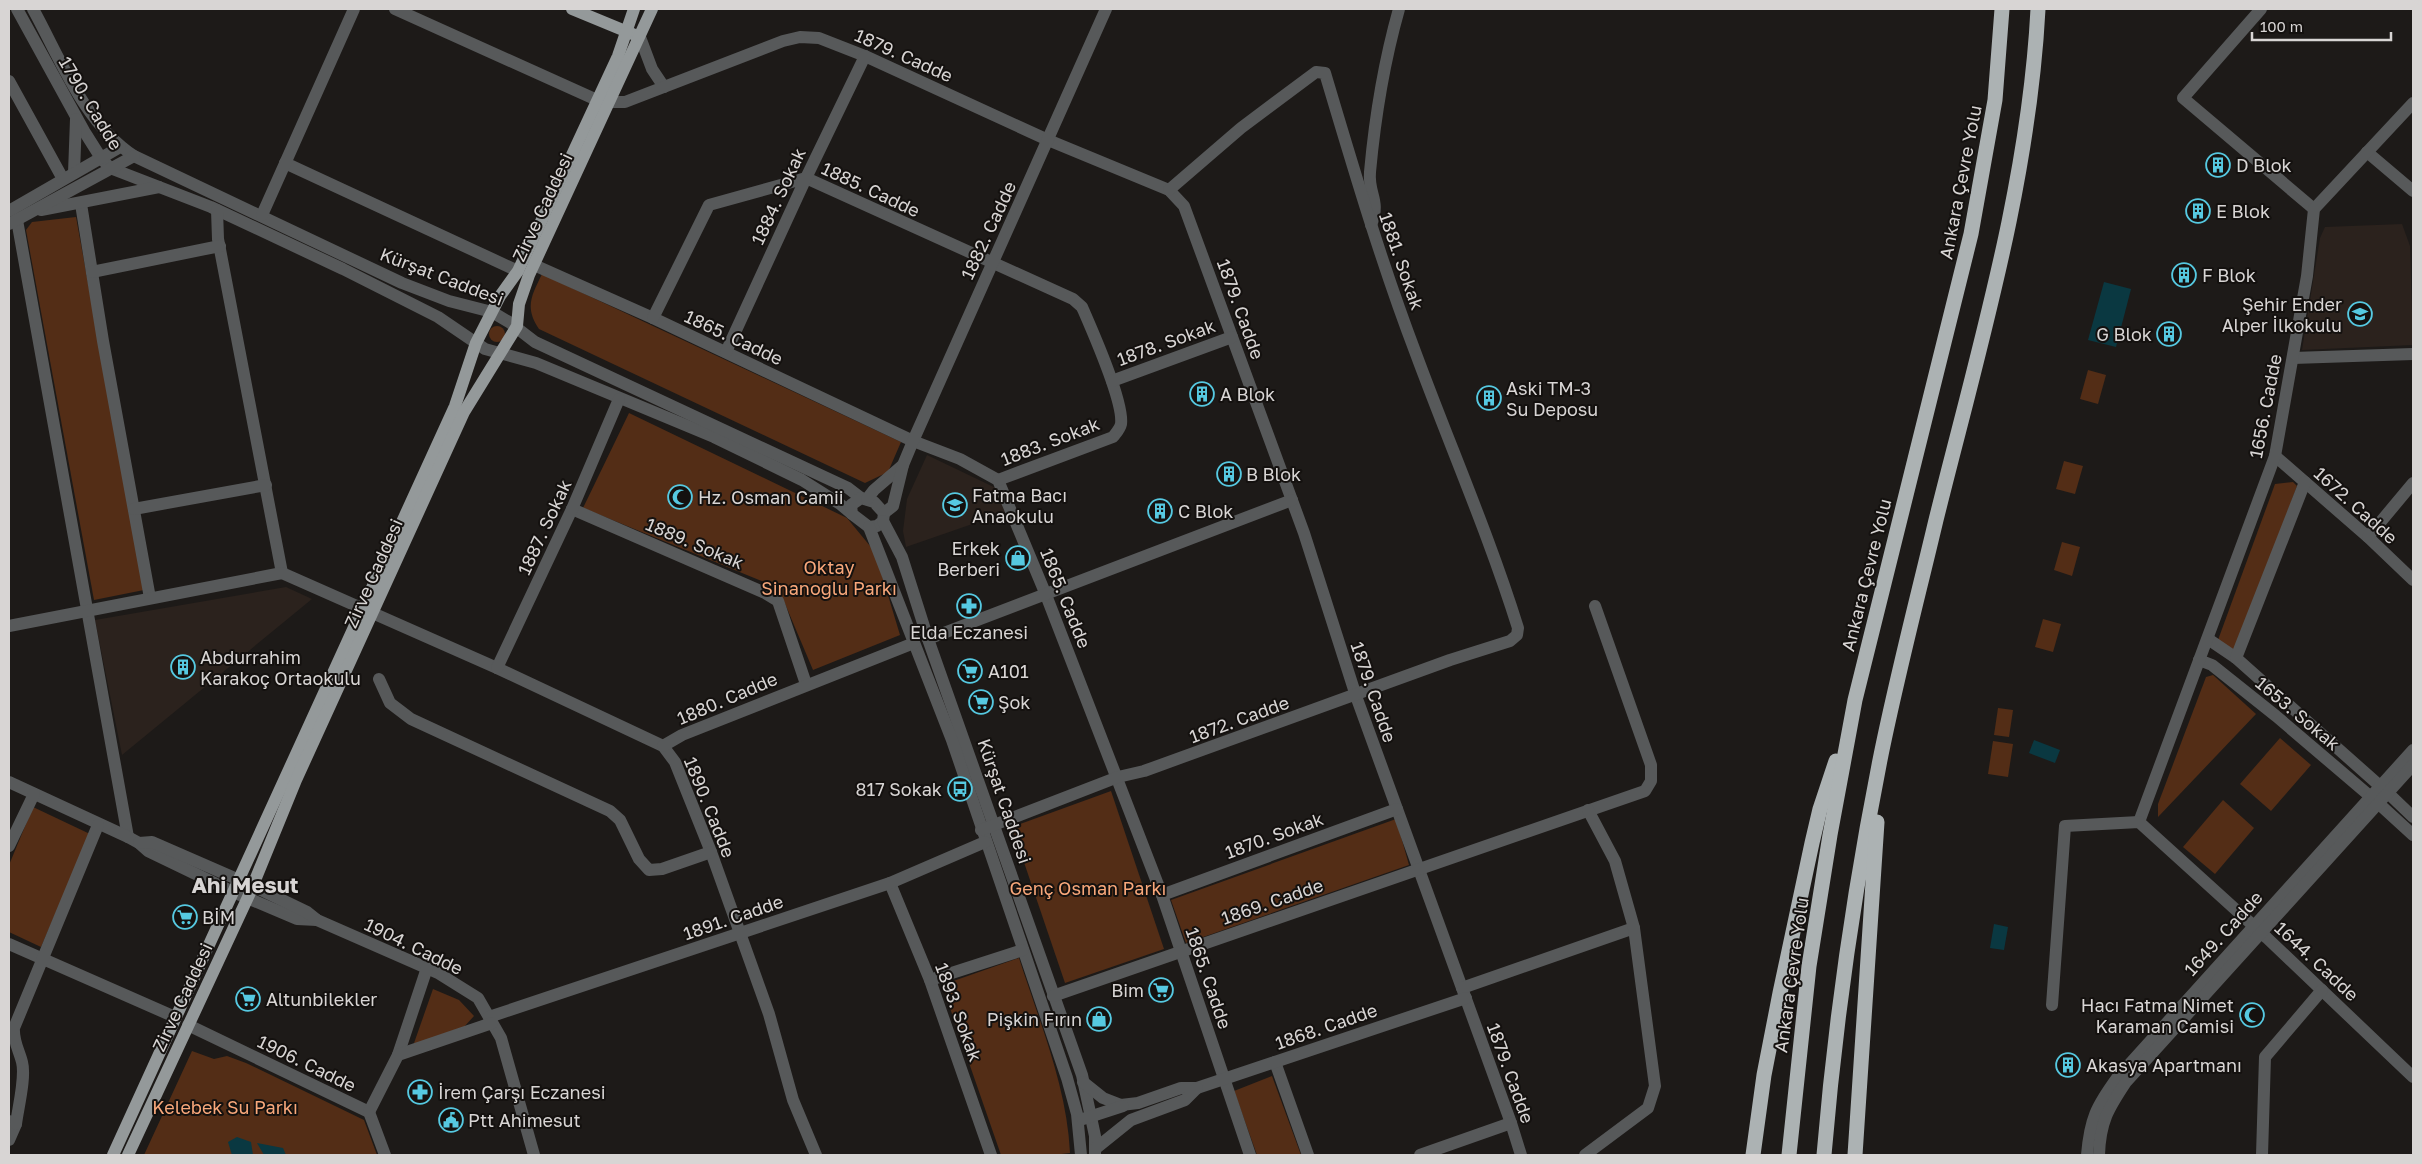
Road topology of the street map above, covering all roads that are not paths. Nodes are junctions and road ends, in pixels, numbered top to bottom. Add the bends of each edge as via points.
1 (17, 9) edge
2 (33, 9) edge
3 (354, 9) edge
4 (395, 9) edge
5 (572, 9) edge
6 (634, 9) edge
7 (652, 9) edge
8 (1106, 9) edge
9 (1399, 9) edge
10 (2002, 9) edge
11 (2038, 9) edge
12 (2261, 9) edge
13 (627, 32) junction
14 (640, 36) junction
15 (865, 56) junction
16 (9, 81) edge
17 (664, 87) junction
18 (604, 101) junction
19 (2413, 103) edge
20 (76, 117) junction
21 (1048, 140) junction
22 (120, 147) junction
23 (2367, 152) junction
24 (134, 156) junction
25 (105, 163) junction
26 (285, 163) junction
27 (68, 176) junction
28 (806, 178) junction
29 (160, 187) junction
30 (1170, 190) junction
31 (2413, 191) edge
32 (81, 204) junction
33 (2314, 209) junction
34 (217, 210) junction
35 (34, 211) junction
36 (262, 216) junction
37 (12, 218) edge
38 (1371, 225) junction
39 (220, 246) junction
40 (991, 263) junction
41 (534, 265) junction
42 (518, 271) junction
43 (92, 272) junction
44 (492, 312) junction
45 (653, 318) junction
46 (516, 327) junction
47 (1232, 337) junction
48 (476, 343) junction
49 (726, 352) junction
50 (501, 354) junction
51 (2413, 354) edge
52 (2293, 358) junction
53 (1112, 381) junction
54 (619, 399) junction
55 (913, 441) junction
56 (2275, 456) junction
57 (903, 465) junction
58 (998, 480) junction
59 (2305, 482) junction
60 (2413, 483) edge
61 (266, 485) junction
62 (864, 498) junction
63 (1292, 500) junction
64 (134, 509) junction
65 (572, 510) junction
66 (852, 514) junction
67 (883, 517) junction
68 (869, 527) junction
69 (2368, 536) junction
70 (282, 573) junction
71 (2413, 580) edge
72 (1046, 594) junction
73 (150, 598) junction
74 (1595, 606) dead end
75 (361, 609) junction
76 (88, 611) junction
77 (374, 615) junction
78 (9, 626) edge
79 (928, 639) junction
80 (2208, 639) junction
81 (1510, 641) joint
82 (914, 643) junction
83 (2236, 658) junction
84 (2199, 660) junction
85 (497, 668) junction
86 (378, 680) dead end
87 (806, 684) junction
88 (1356, 696) junction
89 (1855, 700) junction
90 (663, 746) junction
91 (2413, 750) edge
92 (1880, 758) junction
93 (2413, 765) edge
94 (1118, 777) junction
95 (9, 782) edge
96 (2384, 790) junction
97 (34, 794) junction
98 (2375, 800) junction
99 (1397, 809) junction
100 (1588, 810) junction
101 (2413, 816) edge
102 (2139, 822) junction
103 (98, 825) junction
104 (995, 825) junction
105 (2413, 835) edge
106 (983, 836) junction
107 (133, 840) junction
108 (9, 846) edge
109 (711, 852) junction
110 (1418, 869) junction
111 (238, 879) junction
112 (890, 883) junction
113 (233, 892) junction
114 (250, 892) junction
115 (1162, 895) junction
116 (1634, 928) junction
117 (2257, 929) junction
118 (739, 934) junction
119 (9, 944) edge
120 (1023, 950) junction
121 (1181, 951) junction
122 (42, 959) junction
123 (427, 968) junction
124 (930, 980) junction
125 (2322, 990) junction
126 (1464, 992) junction
127 (1053, 996) junction
128 (2052, 1005) dead end
129 (175, 1018) junction
130 (491, 1020) junction
131 (188, 1025) junction
132 (398, 1055) junction
133 (1275, 1062) junction
134 (2413, 1077) edge
135 (1225, 1078) junction
136 (1083, 1082) junction
137 (1197, 1088) junction
138 (1128, 1104) junction
139 (369, 1112) junction
140 (1091, 1117) junction
141 (1130, 1120) junction
142 (1077, 1121) junction
143 (12, 1122) edge
144 (1511, 1123) junction
145 (1094, 1132) junction
146 (1079, 1136) junction
147 (9, 1140) edge
148 (1095, 1152) edge
149 (113, 1155) edge
150 (128, 1155) edge
151 (385, 1155) edge
152 (534, 1155) edge
153 (816, 1155) edge
154 (991, 1155) edge
155 (1081, 1155) edge
156 (1250, 1155) edge
157 (1308, 1155) edge
158 (1420, 1155) edge
159 (1521, 1155) edge
160 (1585, 1155) edge
161 (1753, 1155) edge
162 (1789, 1155) edge
163 (1824, 1155) edge
164 (1856, 1155) edge
165 (2087, 1155) edge
166 (2099, 1155) edge
167 (2262, 1155) edge

1 - 20 street, 1790. Cadde
2 - 22 street, 1790. Cadde via 87,108
3 - 26 street
4 - 18 street
5 - 13 main road
6 - 13 main road, Zirve Caddesi
7 - 14 main road, Zirve Caddesi
8 - 21 street, 1882. Cadde
9 - 38 street via 1380,95 1370,174 1376,202
10 - 89 highway, Ankara Çevre Yolu via 1994,109 1971,234
11 - 92 highway via 2026,132 2002,252
12 - 33 street via 2183,98
13 - 14 main road
13 - 18 main road, Zirve Caddesi
14 - 17 street via 652,69
14 - 18 main road, Zirve Caddesi
15 - 17 street, 1879. Cadde via 819,38 800,37 767,46
15 - 21 street, 1879. Cadde
15 - 28 street, 1884. Sokak
16 - 27 street
17 - 18 street, 1879. Cadde via 625,102
18 - 41 main road, Zirve Caddesi
18 - 42 main road, Zirve Caddesi
19 - 23 street
20 - 25 street, 1790. Cadde
20 - 27 street
21 - 30 street, 1879. Cadde
21 - 40 street, 1882. Cadde
22 - 24 street, 1790. Cadde
22 - 25 street
23 - 31 street
23 - 33 street
24 - 25 street
24 - 36 street, Kürşat Caddesi
25 - 27 street
25 - 29 street, 1790. Cadde
25 - 35 street
26 - 36 street
26 - 42 street
27 - 37 street
28 - 40 street, 1885. Cadde
28 - 45 street, 1885. Cadde via 709,206
28 - 49 street, 1884. Sokak
29 - 32 street
29 - 34 street, Kürşat Caddesi
30 - 38 street, 1881. Sokak via 1241,128 1316,72 1325,73
30 - 47 street, 1879. Cadde via 1184,206
32 - 35 street
32 - 43 street
33 - 52 street, 1656. Cadde
34 - 39 street
34 - 48 street, Kürşat Caddesi via 438,317
35 - 37 street
36 - 44 street, Kürşat Caddesi via 409,286
37 - 76 street
38 - 81 street, 1881. Sokak via 1416,354 1499,567 1518,628 1517,636
39 - 43 street
39 - 61 street
40 - 53 street, 1883. Sokak via 1082,307
40 - 55 street, 1882. Cadde
41 - 45 street, 1865. Cadde
41 - 46 main road, Zirve Caddesi via 519,304
42 - 44 main road, Zirve Caddesi
43 - 64 street
44 - 46 street, Kürşat Caddesi
44 - 48 main road, Zirve Caddesi
45 - 49 street, 1865. Cadde
46 - 50 main road, Zirve Caddesi
46 - 62 street, Kürşat Caddesi via 535,342
47 - 53 street, 1878. Sokak
47 - 63 street, 1879. Cadde
48 - 50 street, Kürşat Caddesi
48 - 75 main road, Zirve Caddesi via 455,406
49 - 55 street, 1865. Cadde
50 - 54 street, Kürşat Caddesi via 536,363
50 - 77 main road, Zirve Caddesi via 464,412
51 - 52 street
52 - 56 street, 1656. Cadde
53 - 58 street, 1883. Sokak via 1122,417 1121,427 1113,437
54 - 65 street, 1887. Sokak
54 - 66 street, Kürşat Caddesi via 714,437 802,480
55 - 57 street, 1882. Cadde
55 - 58 street, 1865. Cadde via 960,459
56 - 59 street, 1672. Cadde
56 - 80 street, 1656. Cadde
57 - 62 street, 1882. Cadde
57 - 67 street, 1882. Cadde via 893,506
58 - 72 street, 1865. Cadde
59 - 69 street, 1672. Cadde
59 - 83 street
60 - 69 street
61 - 64 street
61 - 70 street
62 - 66 street via 851,505
62 - 67 street via 874,502
63 - 72 street
63 - 88 street, 1879. Cadde
64 - 73 street
65 - 85 street, 1887. Sokak
65 - 87 street, 1889. Sokak via 778,601
66 - 68 street
67 - 68 street via 877,526
67 - 79 street, Kürşat Caddesi via 902,557
68 - 82 street, Kürşat Caddesi
69 - 71 street, 1672. Cadde
70 - 73 street
70 - 75 street, 1890. Cadde
72 - 79 street
72 - 94 street, 1865. Cadde
73 - 76 street
74 - 100 street, 1869. Cadde via 1652,771 1645,791
75 - 77 street, 1890. Cadde
75 - 111 main road, Zirve Caddesi
76 - 78 street
76 - 107 street
77 - 85 street, 1890. Cadde
77 - 114 main road, Zirve Caddesi via 296,780
79 - 104 street, Kürşat Caddesi
80 - 83 street
80 - 84 street, 1656. Cadde
81 - 88 street, 1872. Cadde
82 - 87 street, 1880. Cadde
82 - 106 street, Kürşat Caddesi via 952,740
83 - 96 street
84 - 98 street, 1653. Sokak via 2212,665
84 - 102 street, 1656. Cadde
85 - 90 street, 1890. Cadde
86 - 109 street via 390,703 411,719 616,815 639,859 649,870 662,869
87 - 90 street, 1880. Cadde via 682,735
88 - 94 street, 1872. Cadde via 1144,771
88 - 99 street, 1879. Cadde
89 - 161 highway via 1812,842 1770,1043
89 - 162 highway, Ankara Çevre Yolu via 1809,966
90 - 109 street, 1890. Cadde via 675,762
91 - 96 street, 1649. Cadde
92 - 163 highway via 1841,992
92 - 164 highway
93 - 96 street, 1649. Cadde
94 - 104 street, 1872. Cadde
94 - 115 street, 1865. Cadde
95 - 97 street
96 - 98 street, 1649. Cadde
96 - 101 street
97 - 103 street
97 - 108 street
98 - 105 street, 1653. Sokak
98 - 117 street, 1649. Cadde
99 - 110 street, 1879. Cadde
99 - 115 street, 1870. Sokak
100 - 110 street, 1869. Cadde
100 - 116 street via 1615,861
102 - 117 street, 1644. Cadde
102 - 128 street via 2065,826
103 - 107 street
103 - 122 street
104 - 106 street, 1872. Cadde
104 - 127 street, Kürşat Caddesi
106 - 112 street, 1891. Cadde
106 - 120 street, Kürşat Caddesi
107 - 111 street, 1904. Cadde via 152,842
107 - 113 street, 1904. Cadde via 148,851
109 - 118 street, 1890. Cadde
110 - 121 street, 1869. Cadde
110 - 126 street, 1879. Cadde
111 - 113 main road, Zirve Caddesi
111 - 114 street, 1904. Cadde
112 - 118 street, 1891. Cadde
112 - 124 street, 1893. Sokak
113 - 114 street, 1904. Cadde
113 - 129 main road, Zirve Caddesi
114 - 123 street, 1904. Cadde via 297,918 316,920
114 - 131 main road, Zirve Caddesi
115 - 121 street, 1865. Cadde
116 - 126 street, 1868. Cadde
116 - 160 street via 1655,1091 1648,1108
117 - 125 street, 1644. Cadde
117 - 165 street, 1649. Cadde via 2117,1078 2097,1106
117 - 166 street, 1649. Cadde via 2126,1082 2103,1121
118 - 130 street, 1891. Cadde
118 - 153 street, 1890. Cadde via 769,1014 793,1100
119 - 122 street
120 - 124 street
120 - 142 street, Kürşat Caddesi via 1073,1097
121 - 127 street, 1869. Cadde
121 - 135 street, 1865. Cadde
122 - 129 street
122 - 143 street via 14,1028 23,1072
123 - 130 street, 1904. Cadde via 478,998
123 - 132 street
124 - 154 street, 1893. Sokak
125 - 134 street, 1644. Cadde
125 - 167 street via 2265,1057
126 - 133 street, 1868. Cadde
126 - 144 street, 1879. Cadde
127 - 136 street, Kürşat Caddesi
129 - 149 main road, Zirve Caddesi
130 - 132 street, 1891. Cadde
130 - 152 street, 1904. Cadde via 501,1038
131 - 139 street, 1906. Cadde
131 - 150 main road, Zirve Caddesi
132 - 139 street
133 - 135 street, 1868. Cadde
133 - 157 street
135 - 137 street, 1868. Cadde
135 - 156 street, 1865. Cadde
136 - 138 street via 1111,1103
136 - 140 street, Kürşat Caddesi
137 - 138 street, 1868. Cadde via 1181,1088
137 - 141 street, 1868. Cadde via 1185,1100
138 - 140 street, 1868. Cadde
139 - 151 street, 1906. Cadde
140 - 142 street, 1868. Cadde
140 - 145 street, Kürşat Caddesi
141 - 145 street, 1868. Cadde
141 - 148 street, 1868. Cadde
142 - 146 street, Kürşat Caddesi
143 - 147 street
144 - 158 street
144 - 159 street, 1879. Cadde
145 - 146 street, 1868. Cadde
145 - 148 street, Kürşat Caddesi
146 - 155 street, Kürşat Caddesi

